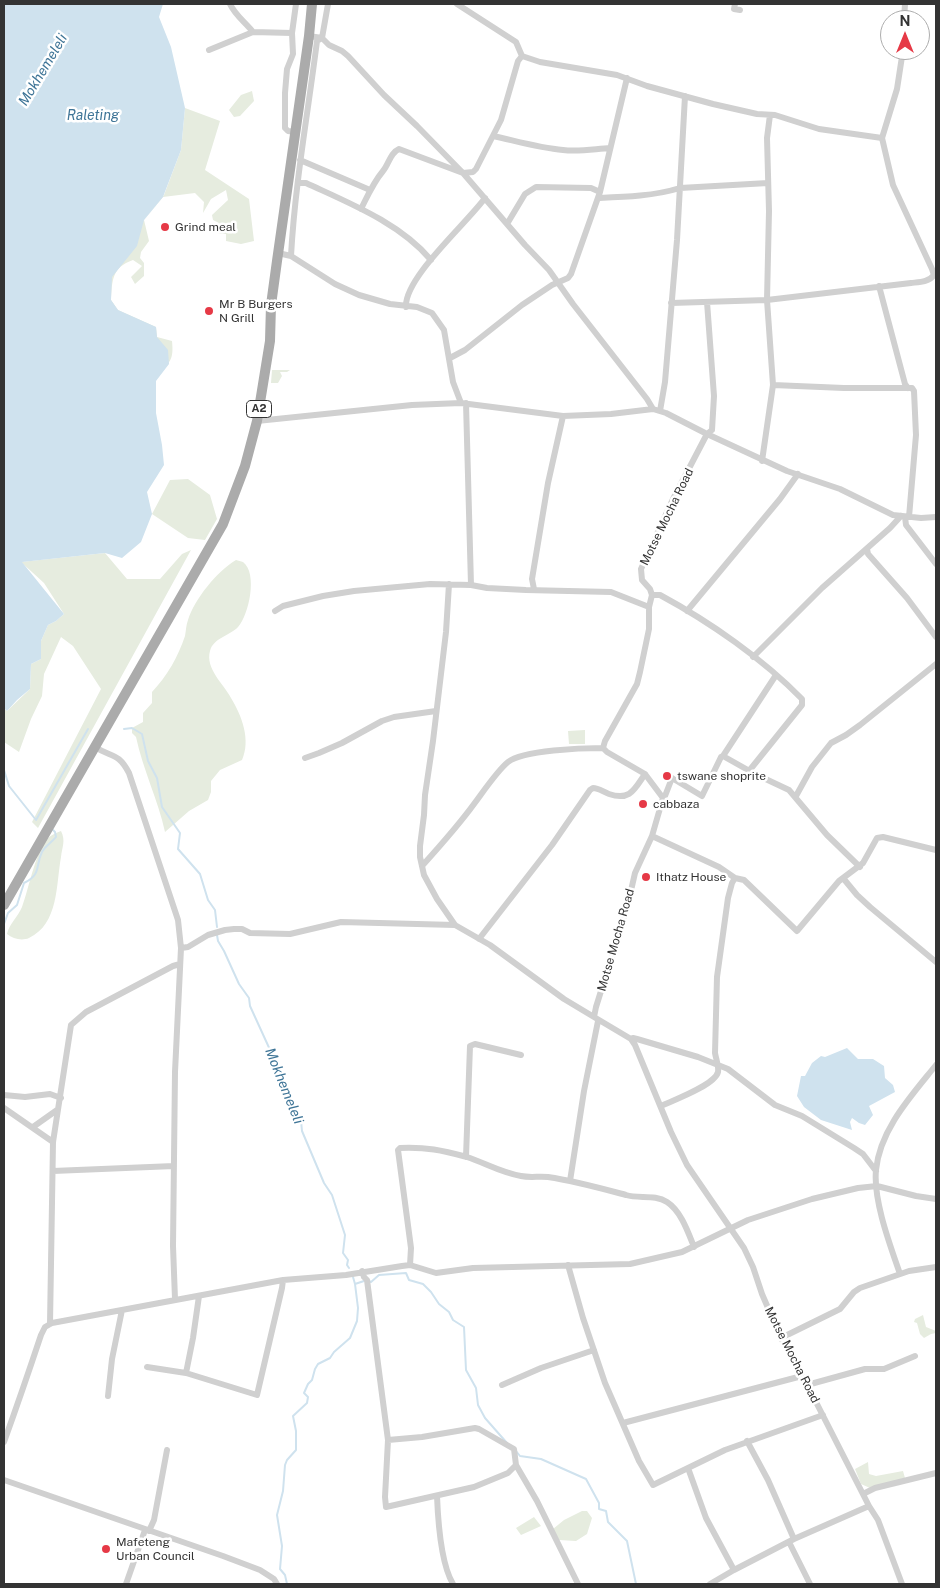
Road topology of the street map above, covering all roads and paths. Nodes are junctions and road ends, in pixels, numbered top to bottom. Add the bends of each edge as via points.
1 (230, 4) edge
2 (296, 4) edge
3 (312, 4) edge
4 (328, 4) edge
5 (457, 4) edge
6 (734, 4) edge
7 (740, 10) dead end
8 (253, 32) junction
9 (292, 33) junction
10 (309, 36) junction
11 (322, 38) junction
12 (208, 50) dead end
13 (522, 56) junction
14 (901, 60) edge
15 (627, 78) junction
16 (685, 96) junction
17 (770, 116) junction
18 (295, 132) junction
19 (493, 136) junction
20 (882, 138) junction
21 (610, 148) junction
22 (300, 160) junction
23 (463, 173) junction
24 (298, 183) junction
25 (768, 183) junction
26 (680, 188) junction
27 (370, 190) junction
28 (600, 195) junction
29 (485, 198) junction
30 (361, 210) junction
31 (507, 224) junction
32 (278, 253) junction
33 (291, 256) junction
34 (431, 260) junction
35 (558, 283) junction
36 (879, 286) junction
37 (767, 300) junction
38 (707, 302) junction
39 (671, 303) junction
40 (406, 306) junction
41 (450, 358) junction
42 (773, 385) junction
43 (908, 388) junction
44 (463, 403) junction
45 (653, 409) junction
46 (660, 411) junction
47 (563, 416) junction
48 (257, 421) junction
49 (707, 434) junction
50 (762, 461) junction
51 (798, 474) junction
52 (905, 517) junction
53 (936, 517) edge
54 (867, 549) junction
55 (936, 564) edge
56 (449, 584) junction
57 (471, 585) junction
58 (534, 589) junction
59 (652, 596) junction
60 (649, 606) junction
61 (275, 611) dead end
62 (687, 611) junction
63 (936, 637) edge
64 (753, 657) junction
65 (936, 664) edge
66 (776, 675) junction
67 (436, 711) junction
68 (95, 746) junction
69 (603, 748) junction
70 (723, 756) junction
71 (304, 758) dead end
72 (750, 771) junction
73 (645, 774) junction
74 (796, 796) junction
75 (663, 798) junction
76 (652, 836) junction
77 (936, 850) edge
78 (422, 866) junction
79 (860, 867) junction
80 (735, 878) junction
81 (843, 878) junction
82 (4, 905) edge
83 (455, 925) junction
84 (480, 939) junction
85 (181, 948) junction
86 (936, 962) edge
87 (180, 964) junction
88 (596, 1019) junction
89 (631, 1040) junction
90 (521, 1055) dead end
91 (718, 1064) junction
92 (936, 1065) edge
93 (4, 1095) edge
94 (61, 1098) junction
95 (661, 1106) junction
96 (4, 1108) edge
97 (57, 1110) junction
98 (33, 1128) junction
99 (54, 1142) junction
100 (466, 1157) junction
101 (174, 1166) junction
102 (54, 1171) junction
103 (876, 1171) junction
104 (570, 1181) junction
105 (877, 1186) junction
106 (936, 1199) edge
107 (731, 1229) junction
108 (694, 1247) junction
109 (410, 1265) junction
110 (568, 1265) junction
111 (936, 1267) edge
112 (362, 1271) junction
113 (900, 1274) junction
114 (283, 1280) junction
115 (200, 1296) junction
116 (175, 1299) junction
117 (122, 1310) junction
118 (50, 1324) junction
119 (781, 1338) junction
120 (594, 1350) junction
121 (915, 1356) dead end
122 (147, 1367) dead end
123 (186, 1373) junction
124 (802, 1376) junction
125 (502, 1385) dead end
126 (807, 1385) junction
127 (108, 1396) dead end
128 (823, 1416) junction
129 (623, 1423) junction
130 (388, 1440) junction
131 (4, 1442) edge
132 (747, 1442) junction
133 (167, 1450) dead end
134 (516, 1465) junction
135 (688, 1468) junction
136 (936, 1473) edge
137 (4, 1480) edge
138 (863, 1494) junction
139 (437, 1496) junction
140 (869, 1506) junction
141 (147, 1531) junction
142 (791, 1540) junction
143 (734, 1570) junction
144 (126, 1584) edge
145 (277, 1584) edge
146 (453, 1584) edge
147 (578, 1584) edge
148 (710, 1584) edge
149 (810, 1584) edge
150 (902, 1584) edge

1 - 8 street
2 - 9 street
3 - 10 main road, A2
4 - 11 street
5 - 13 street via 516,42
6 - 7 street via 734,9
8 - 9 street
8 - 12 street
9 - 18 street via 293,54 288,69 284,116 285,128
10 - 11 street
10 - 18 main road, A2
11 - 22 street via 317,41
11 - 23 street via 348,56
13 - 15 street
13 - 19 street
14 - 20 street via 897,89
15 - 16 street
15 - 21 street
16 - 17 street
16 - 26 street
17 - 20 street via 827,130
17 - 25 street
18 - 32 main road, A2
19 - 21 street via 564,150
19 - 23 street via 476,169
20 - 36 street via 894,184 934,275 927,281
21 - 28 street
22 - 24 street
22 - 27 street
23 - 27 street via 399,149
23 - 29 street
24 - 30 street
24 - 33 street
25 - 26 street
25 - 37 street
26 - 28 street via 636,196
26 - 39 street
27 - 30 street
28 - 31 street via 591,188 536,186 524,194
28 - 35 street via 571,274
29 - 31 street
29 - 34 street
30 - 34 street via 404,236
31 - 35 street
32 - 33 street
32 - 48 main road, A2 via 270,341
33 - 40 street via 359,295
34 - 40 street via 410,290
35 - 41 street
35 - 45 street
36 - 37 street
36 - 43 street
37 - 38 street
37 - 42 street
38 - 39 street
38 - 49 street, Motse Mocha Road via 714,396 712,430
39 - 46 street
40 - 41 street via 417,306 432,313 444,330
41 - 44 street via 454,382
42 - 43 street
42 - 50 street
43 - 52 street via 914,391 916,435
44 - 47 street
44 - 48 street
44 - 57 street
45 - 46 street
45 - 47 street
46 - 49 street
47 - 58 street via 548,483 532,579
48 - 68 main road, A2 via 245,466 223,524
49 - 50 street
49 - 59 street, Motse Mocha Road via 641,569 642,580
50 - 51 street
51 - 52 street via 840,489 893,515
51 - 62 street
52 - 53 street
52 - 54 street
52 - 55 street via 906,525
54 - 63 street
54 - 64 street via 845,566
56 - 57 street
56 - 61 street via 354,590 283,606
56 - 67 street
57 - 58 street
58 - 60 street via 611,592
59 - 60 street
59 - 62 street via 660,595
60 - 69 street via 649,630 637,684
62 - 64 street
64 - 66 street
65 - 74 street via 860,725 831,743 812,767
66 - 70 street
66 - 72 street via 803,702
67 - 71 street via 382,721
67 - 78 street via 420,846
68 - 82 main road, A2
68 - 85 street via 122,761 129,773 178,920
69 - 73 street
69 - 78 street via 545,752 508,762
70 - 72 street
70 - 75 street, Motse Mocha Road via 702,796 672,778
72 - 74 street via 784,786
73 - 75 street
73 - 84 street via 626,796 597,788 590,790
74 - 79 street via 826,835
75 - 76 street, Motse Mocha Road
76 - 80 street via 719,867
76 - 88 street, Motse Mocha Road via 635,873 596,1007
77 - 79 street via 879,837
78 - 83 street via 429,886
79 - 81 street
80 - 81 street via 744,880 797,930
80 - 91 street via 728,898 717,977 715,1053
81 - 86 street via 870,907
83 - 84 street
83 - 85 street via 340,922 290,934 250,933 234,929 208,935
84 - 88 street
85 - 87 street
87 - 94 street via 86,1012 72,1025
87 - 101 street
88 - 89 street
88 - 104 street, Motse Mocha Road
89 - 91 street via 637,1039
89 - 95 street, Motse Mocha Road
90 - 100 street via 475,1044 470,1046
91 - 95 street via 718,1074 711,1082
91 - 103 street via 775,1104 802,1116 863,1154
92 - 103 street via 905,1103 888,1131
93 - 94 street via 50,1094
94 - 97 street
95 - 107 street, Motse Mocha Road via 687,1165
96 - 98 street
97 - 98 street
97 - 99 street
98 - 99 street
99 - 102 street
100 - 104 street via 523,1177 544,1176
100 - 109 street via 432,1148 398,1148 411,1248
101 - 102 street
101 - 116 street
102 - 118 street
103 - 105 street
104 - 108 street via 666,1202 685,1225
105 - 106 street
105 - 107 street via 804,1202 748,1220
105 - 113 street via 882,1216
107 - 108 street
107 - 119 street, Motse Mocha Road via 744,1248
108 - 110 street via 630,1264
109 - 110 street via 436,1273 472,1268
109 - 112 street
110 - 120 street
111 - 113 street
112 - 114 street
112 - 130 street via 367,1280
113 - 119 street via 860,1288 840,1309
114 - 115 street
114 - 123 street via 257,1396
115 - 116 street
115 - 123 street
116 - 117 street
117 - 118 street
117 - 127 street
118 - 131 street via 41,1334
119 - 124 street, Motse Mocha Road
120 - 125 street
120 - 129 street
121 - 126 street via 884,1369 865,1369
122 - 123 street
124 - 126 street, Motse Mocha Road
124 - 129 street
126 - 128 street, Motse Mocha Road
128 - 132 street
128 - 138 street, Motse Mocha Road
129 - 135 street via 653,1485
130 - 134 street via 480,1429 514,1449
130 - 139 street via 386,1507
132 - 135 street
132 - 142 street via 768,1480
133 - 141 street via 154,1520
134 - 139 street via 508,1473 486,1482
134 - 147 street
135 - 143 street via 709,1524
136 - 138 street
137 - 141 street
138 - 140 street, Motse Mocha Road
139 - 146 street via 443,1552
140 - 142 street
140 - 150 street, Motse Mocha Road via 878,1520
141 - 144 street
141 - 145 street via 260,1570
142 - 143 street
142 - 149 street
143 - 148 street

